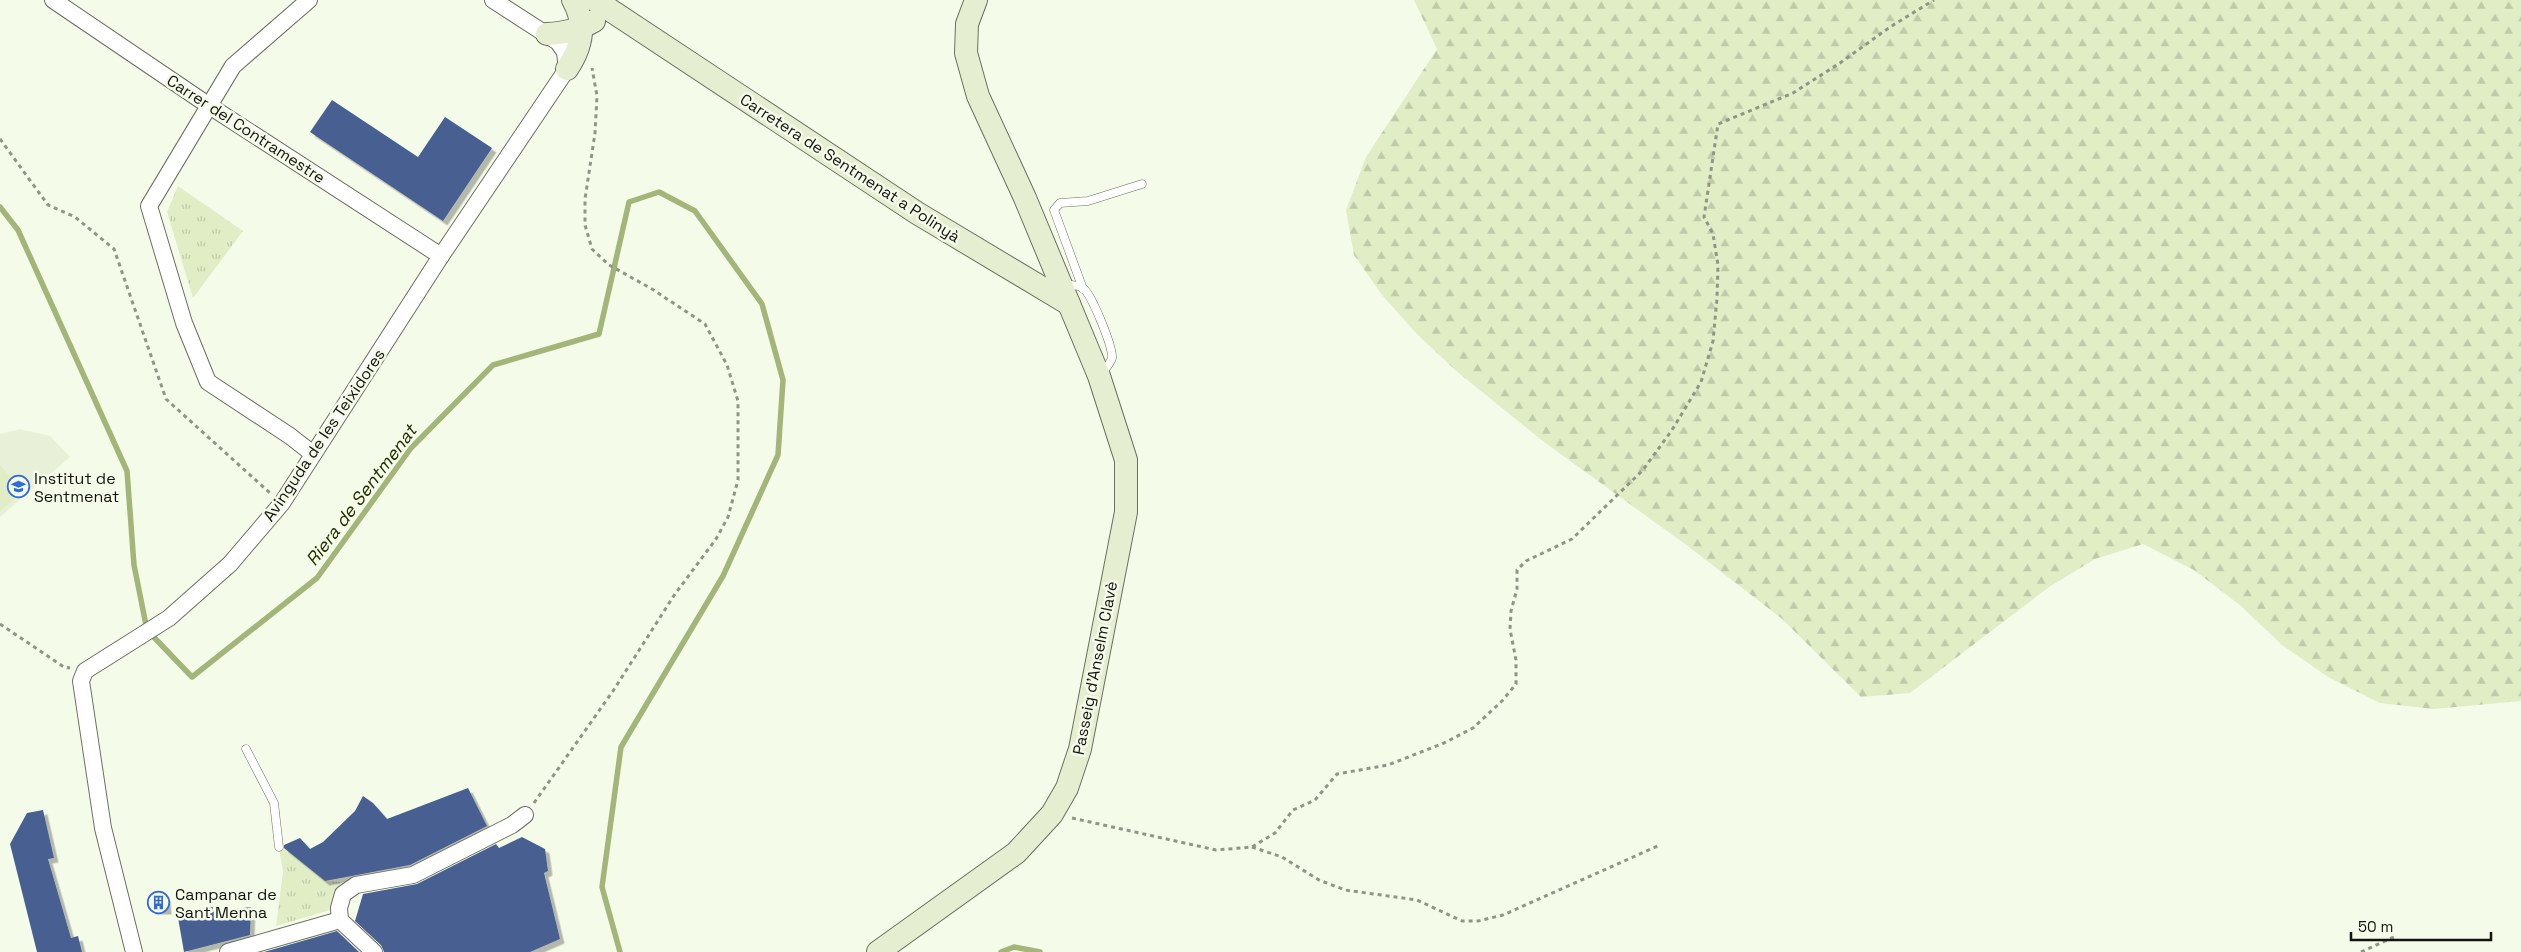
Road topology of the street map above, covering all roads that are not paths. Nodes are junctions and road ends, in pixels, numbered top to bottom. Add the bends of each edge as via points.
1 (53, 0) edge
2 (309, 0) edge
3 (493, 0) edge
4 (575, 0) edge
5 (976, 0) edge
6 (599, 7) edge
7 (547, 34) junction
8 (580, 39) junction
9 (566, 69) junction
10 (208, 105) junction
11 (1142, 184) dead end
12 (441, 256) junction
13 (1071, 292) junction
14 (313, 454) junction
15 (246, 749) dead end
16 (525, 816) road end
17 (279, 847) dead end
18 (340, 920) junction
19 (231, 951) edge
20 (134, 952) edge
21 (374, 952) edge
22 (878, 952) edge

1 - 10 street, Carrer del Contramestre
2 - 10 street via 233,66
3 - 7 street
4 - 6 main road, Carretera de Sentmenat a Polinyà
4 - 8 main road via 580,16
5 - 13 main road, Passeig d'Anselm Clavè via 967,24 966,53 978,96
6 - 8 main road
6 - 13 main road, Carretera de Sentmenat a Polinyà via 622,26 635,26 917,213
7 - 8 main road via 564,33
7 - 9 street via 565,52
8 - 9 main road
9 - 12 street, Avinguda de les Teixidores
10 - 12 street, Carrer del Contramestre
10 - 14 street via 148,206 184,323 208,382
11 - 13 lane via 1088,201 1060,203 1054,210
12 - 14 street, Avinguda de les Teixidores
13 - 22 main road, Passeig d'Anselm Clavè via 1126,460 1126,512 1080,749 1067,788 1052,814 1016,853
14 - 20 street, Avinguda de les Teixidores via 282,504 230,564 169,618 85,671 81,681 103,828
15 - 17 lane via 274,803
16 - 18 street via 413,875 356,885
18 - 19 street
18 - 21 street

